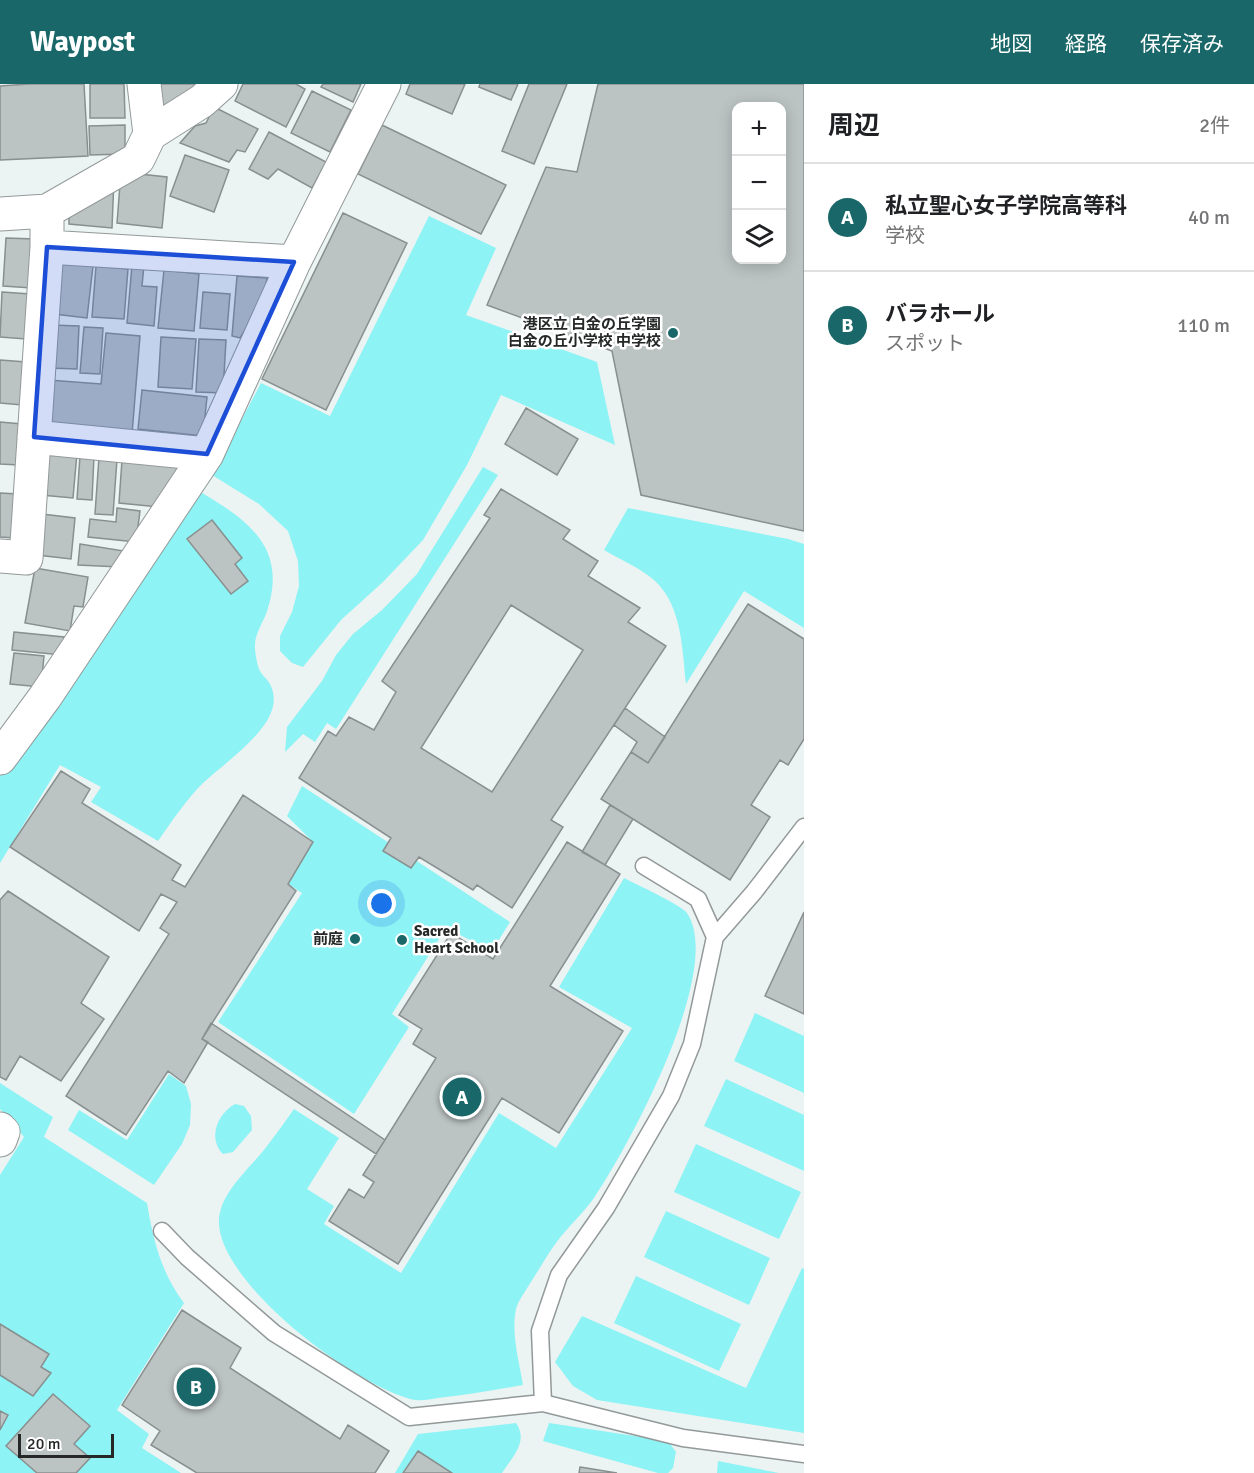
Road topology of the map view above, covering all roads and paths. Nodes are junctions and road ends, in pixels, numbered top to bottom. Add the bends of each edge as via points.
1 (144, 84) edge
2 (221, 84) edge
3 (384, 84) edge
4 (150, 134) junction
5 (47, 211) junction
6 (0, 214) edge
7 (47, 247) junction
8 (294, 262) junction
9 (34, 437) junction
10 (207, 454) junction
11 (0, 556) edge
12 (0, 758) edge
13 (804, 827) edge
14 (644, 867) dead end
15 (716, 937) junction
16 (0, 1129) edge
17 (0, 1140) edge
18 (162, 1231) dead end
19 (543, 1403) junction
20 (804, 1454) edge

1 - 4 street
2 - 4 street
3 - 8 street
4 - 5 street via 138,159
5 - 6 street
5 - 7 street
7 - 8 street
7 - 9 street
8 - 10 street
9 - 10 street
9 - 11 street via 26,558
10 - 12 street
13 - 15 lane
14 - 15 lane via 698,899
15 - 19 lane via 692,1044 671,1096 606,1209 559,1275 540,1332
16 - 17 street
18 - 19 lane via 274,1333 409,1417
19 - 20 lane via 683,1438

